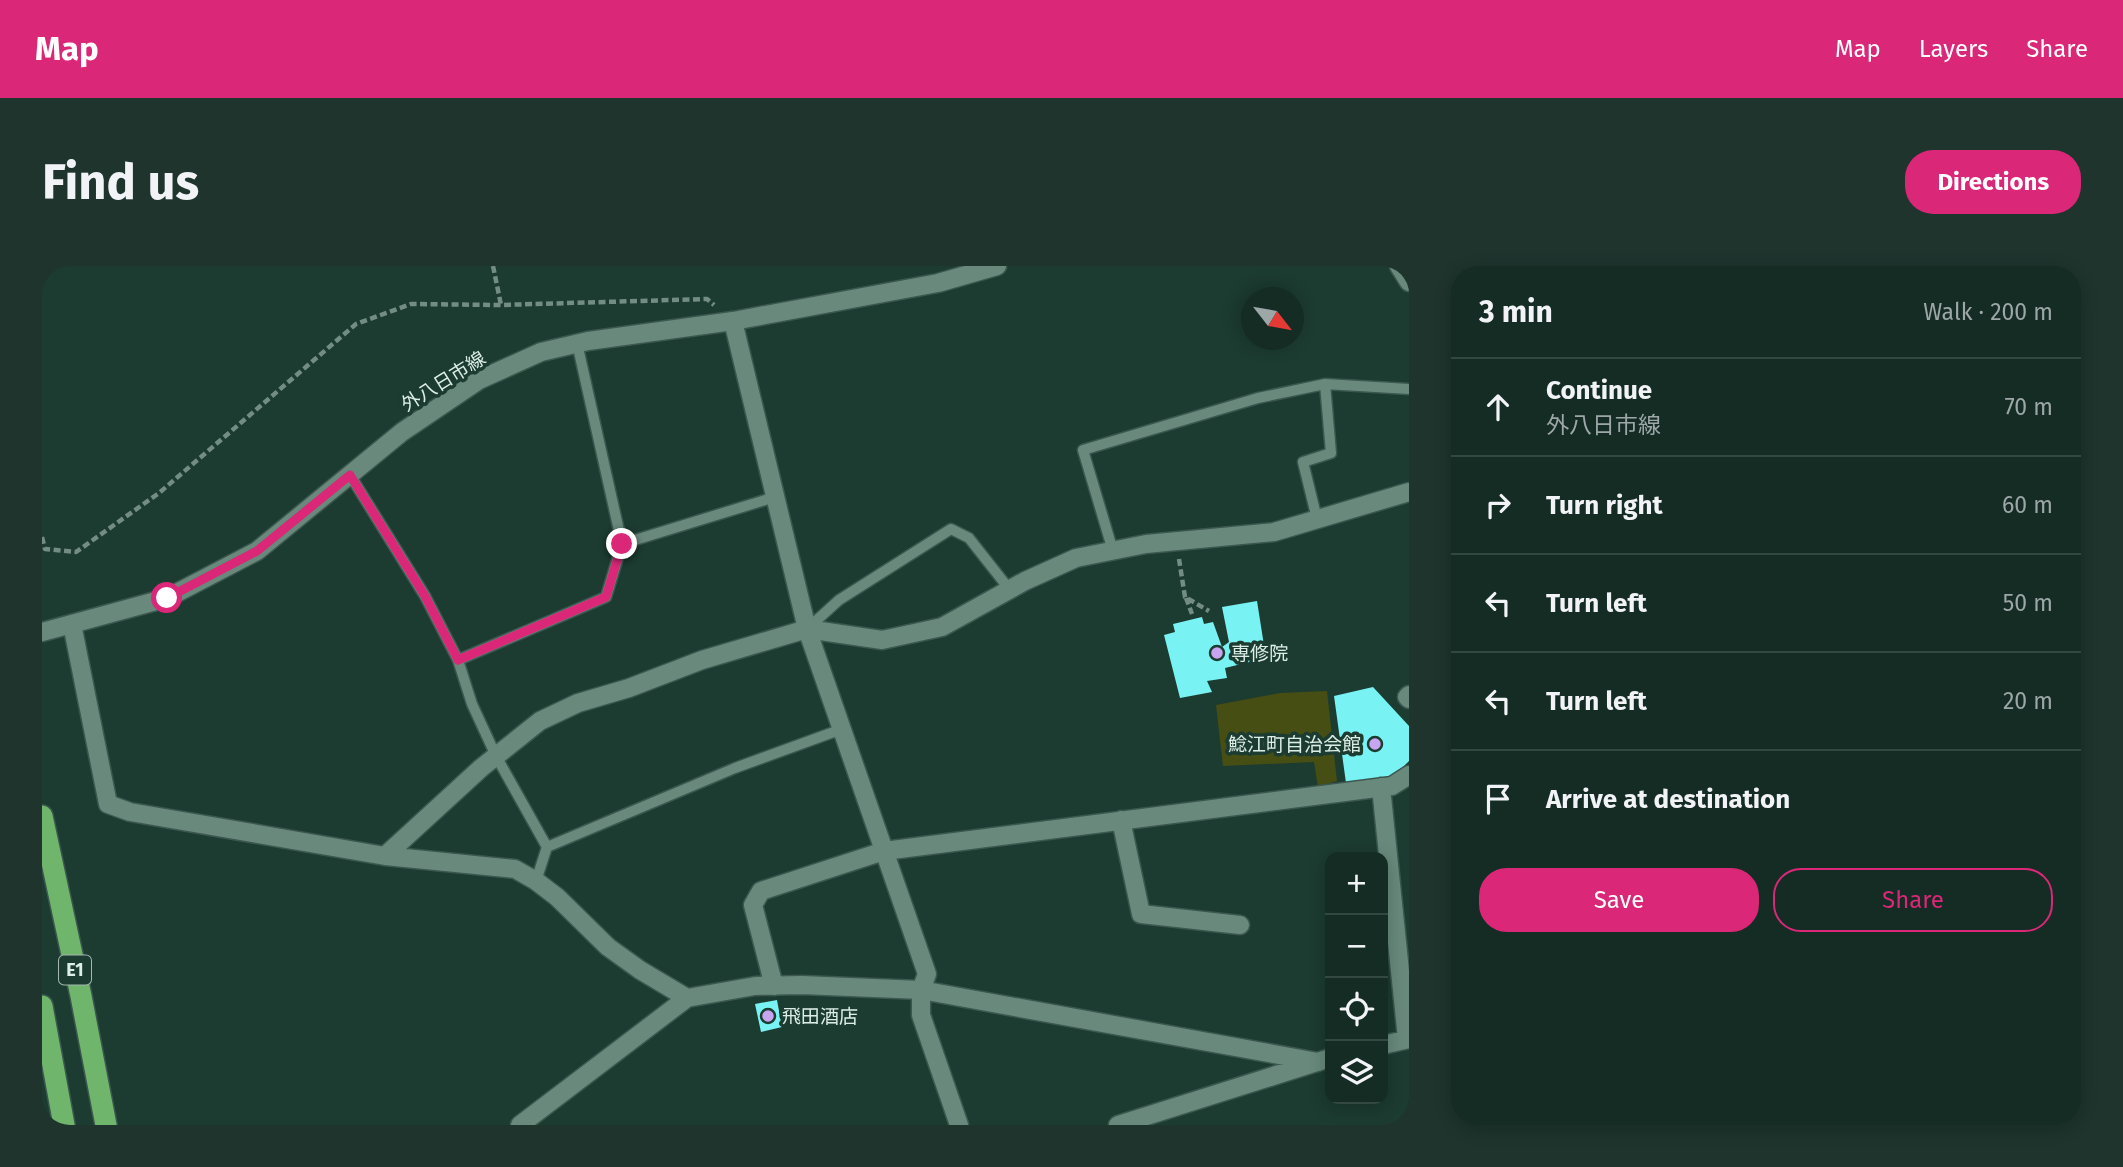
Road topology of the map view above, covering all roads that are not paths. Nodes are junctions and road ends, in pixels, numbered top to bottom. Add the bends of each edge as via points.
1 (997, 266) edge
2 (1399, 266) edge
3 (1409, 282) edge
4 (733, 321) junction
5 (577, 343) junction
6 (1325, 384) junction
7 (1409, 389) edge
8 (350, 475) junction
9 (1409, 492) edge
10 (775, 497) junction
11 (1317, 519) junction
12 (622, 544) junction
13 (1113, 551) junction
14 (1010, 590) junction
15 (72, 624) junction
16 (807, 629) junction
17 (43, 632) edge
18 (458, 660) junction
19 (842, 729) junction
20 (496, 756) junction
21 (1409, 775) edge
22 (1381, 787) junction
23 (42, 816) edge
24 (1121, 820) junction
25 (547, 847) junction
26 (884, 851) junction
27 (385, 856) junction
28 (536, 881) junction
29 (1240, 925) dead end
30 (1402, 927) edge
31 (774, 986) junction
32 (921, 990) junction
33 (687, 998) junction
34 (42, 1006) edge
35 (1408, 1039) edge
36 (1388, 1044) edge
37 (1324, 1060) edge
38 (64, 1125) edge
39 (106, 1125) edge
40 (520, 1125) edge
41 (959, 1125) edge
42 (1118, 1125) edge

1 - 4 street, 外八日市線 via 938,283
2 - 3 street
4 - 5 street, 外八日市線
4 - 10 street
5 - 8 street, 外八日市線 via 541,352 479,380 402,432
5 - 12 lane
6 - 7 lane
6 - 11 lane via 1331,453 1303,462
6 - 13 lane via 1258,398 1083,450
8 - 15 street, 外八日市線 via 257,551 167,598
8 - 18 lane via 425,596
9 - 11 street
10 - 12 lane
10 - 16 street
11 - 13 street via 1274,532
12 - 18 lane via 606,597
13 - 14 street via 1076,558
14 - 16 street via 942,627 882,640
14 - 16 lane via 969,538 951,529 839,600
15 - 17 street, 外八日市線
15 - 27 street via 108,804 130,812
16 - 19 street
16 - 20 street via 578,703 540,721
18 - 20 lane
19 - 25 lane via 735,768
19 - 26 street
20 - 25 lane
20 - 27 street
21 - 22 street
22 - 24 street
22 - 30 street
23 - 39 highway, E1
24 - 26 street
24 - 29 street via 1142,914
25 - 28 lane
26 - 31 street via 761,891 753,905
26 - 32 street via 927,974
27 - 28 street via 514,869
28 - 33 street via 608,947
30 - 35 street
31 - 32 street
31 - 33 street
32 - 37 street
32 - 41 street via 921,1015
33 - 40 street
34 - 38 highway, E1
35 - 36 street
37 - 42 street

